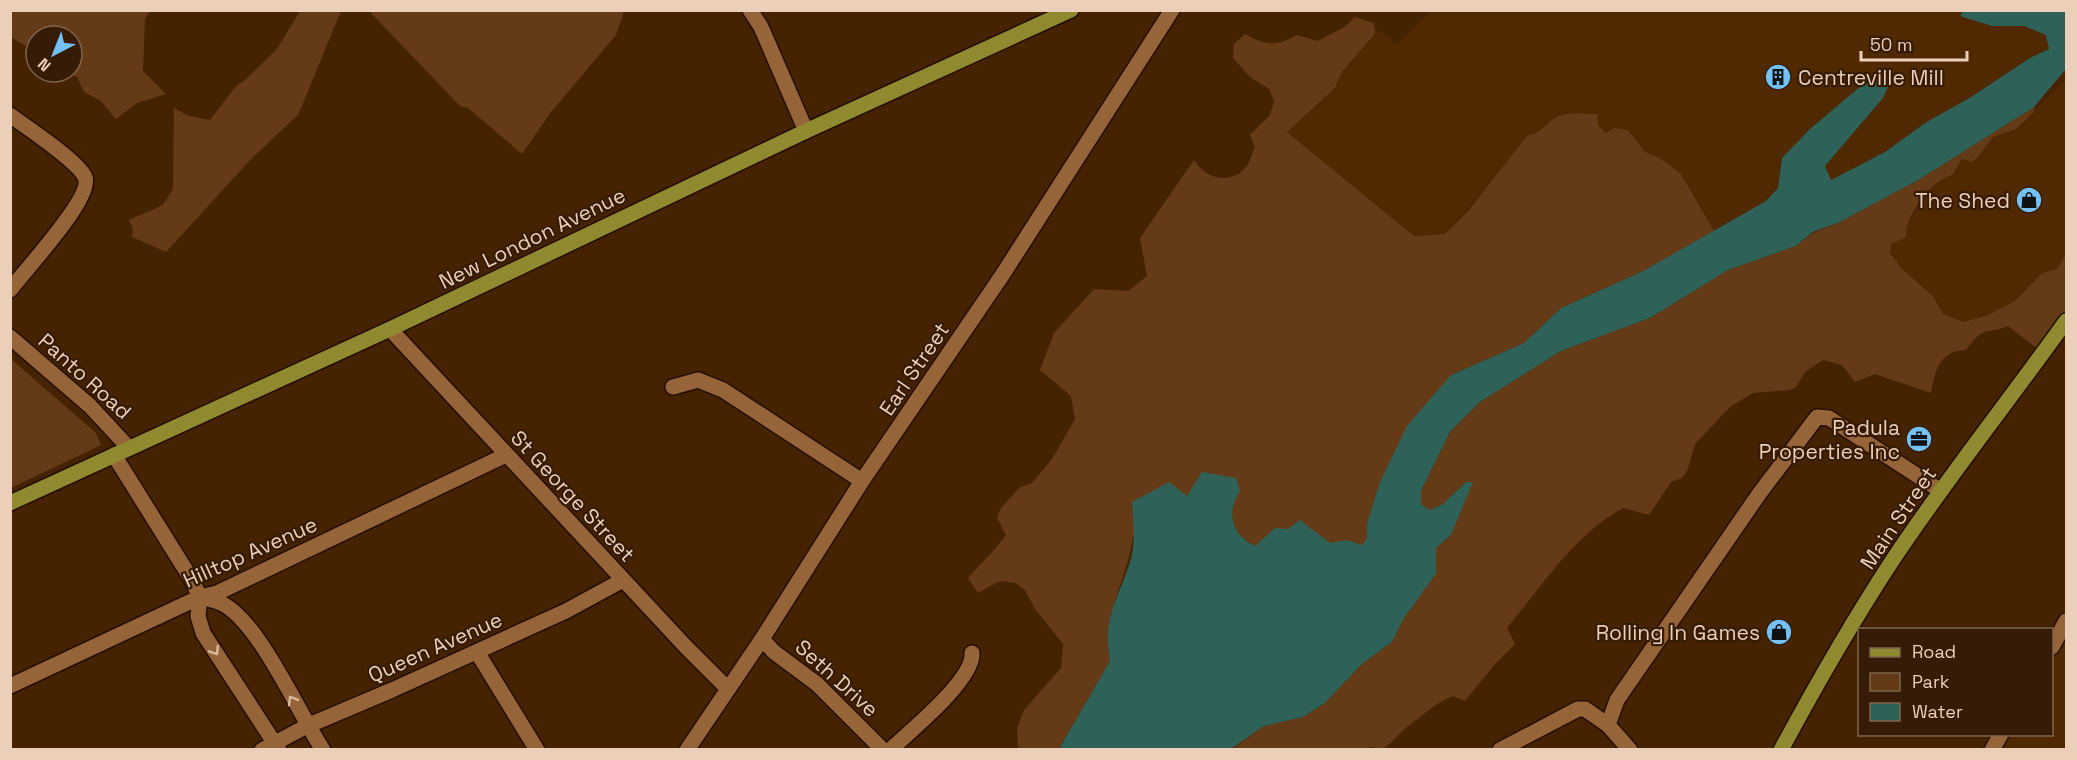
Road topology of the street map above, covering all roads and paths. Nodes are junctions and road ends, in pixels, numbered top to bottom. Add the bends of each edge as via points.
1 (750, 10) edge
2 (1172, 10) edge
3 (1070, 11) edge
4 (10, 115) edge
5 (806, 131) junction
6 (10, 290) edge
7 (2067, 321) edge
8 (390, 329) junction
9 (10, 337) edge
10 (673, 387) dead end
11 (129, 448) junction
12 (114, 455) junction
13 (506, 455) junction
14 (862, 481) junction
15 (1941, 491) junction
16 (10, 503) edge
17 (623, 580) junction
18 (200, 597) junction
19 (2067, 621) edge
20 (762, 639) junction
21 (2053, 645) edge
22 (477, 652) junction
23 (972, 653) dead end
24 (10, 686) edge
25 (728, 688) junction
26 (1608, 725) junction
27 (307, 726) junction
28 (2000, 736) edge
29 (272, 747) edge
30 (689, 748) edge
31 (323, 750) edge
32 (537, 750) edge
33 (883, 750) edge
34 (890, 750) edge
35 (1500, 750) edge
36 (1630, 750) edge
37 (1781, 750) edge
38 (1992, 750) edge

1 - 5 street
2 - 14 street, Earl Street via 1003,274
3 - 5 main road, New London Avenue
4 - 6 street via 86,178 86,188 72,213
5 - 8 main road, New London Avenue
7 - 15 main road, Main Street
8 - 11 main road, New London Avenue
8 - 13 street, St George Street
9 - 11 street, Panto Road via 90,406
10 - 14 street via 698,380 723,390
11 - 12 main road, New London Avenue
12 - 16 main road, New London Avenue
12 - 18 street via 180,557
13 - 17 street, St George Street
13 - 18 street, Hilltop Avenue via 217,593
14 - 20 street, Earl Street
15 - 26 street via 1829,418 1817,417 1634,673 1613,707
15 - 37 main road, Main Street via 1856,618
17 - 22 street, Queen Avenue
17 - 25 street, St George Street
18 - 24 street, Hilltop Avenue
27 -> 18 street via 255,636 222,603
18 -> 29 street via 198,616 203,633
19 - 21 street
20 - 25 street, Earl Street
20 - 33 street, Seth Drive via 817,684
22 - 27 street, Queen Avenue
22 - 32 street
23 - 34 street via 966,674
25 - 30 street, Earl Street
26 - 35 street via 1585,709 1578,710
26 - 36 street
27 - 29 street, Queen Avenue
27 - 31 street
28 - 38 street

